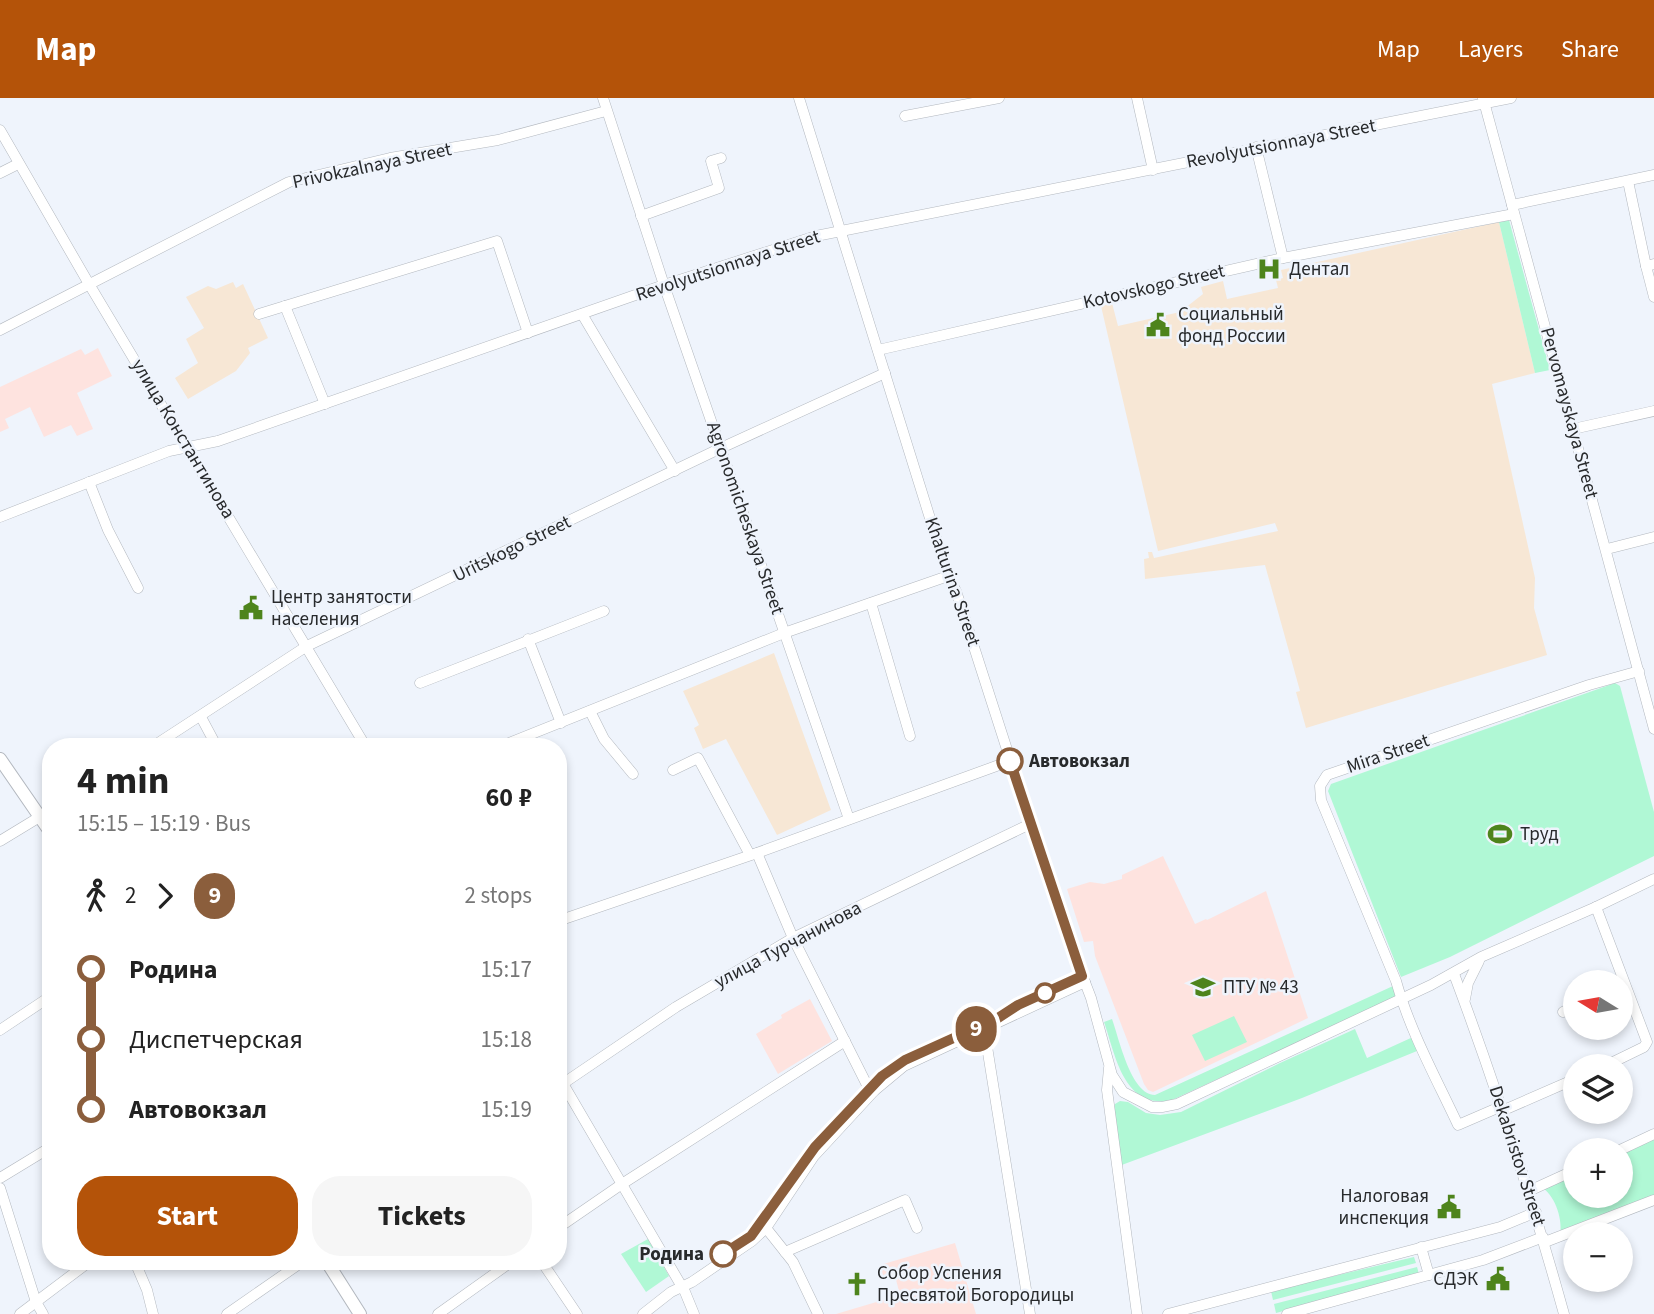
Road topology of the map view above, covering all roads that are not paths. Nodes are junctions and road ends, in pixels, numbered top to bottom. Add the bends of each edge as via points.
1 (603, 98) edge
2 (799, 98) edge
3 (999, 98) edge
4 (1137, 98) edge
5 (1511, 98) edge
6 (1483, 101) edge
7 (606, 111) junction
8 (905, 116) dead end
9 (0, 130) edge
10 (1256, 147) junction
11 (721, 158) dead end
12 (18, 164) junction
13 (1153, 170) junction
14 (0, 173) edge
15 (1654, 175) edge
16 (1628, 181) junction
17 (1513, 209) junction
18 (641, 216) junction
19 (840, 233) junction
20 (1283, 258) junction
21 (1650, 265) edge
22 (89, 284) junction
23 (664, 285) junction
24 (1654, 297) edge
25 (285, 306) junction
26 (259, 314) dead end
27 (582, 314) junction
28 (0, 330) edge
29 (528, 333) junction
30 (877, 350) junction
31 (885, 373) junction
32 (325, 404) junction
33 (1654, 411) edge
34 (1573, 429) junction
35 (189, 448) junction
36 (721, 448) junction
37 (676, 471) junction
38 (89, 482) junction
39 (0, 517) edge
40 (1654, 537) edge
41 (1607, 549) junction
42 (948, 576) junction
43 (138, 588) dead end
44 (871, 603) junction
45 (604, 611) dead end
46 (784, 632) junction
47 (528, 639) junction
48 (307, 646) junction
49 (1639, 671) junction
50 (419, 683) dead end
51 (1651, 708) edge
52 (590, 711) junction
53 (201, 717) junction
54 (561, 723) junction
55 (1654, 729) edge
56 (910, 736) dead end
57 (167, 738) edge
58 (212, 738) edge
59 (361, 738) edge
60 (522, 738) edge
61 (0, 759) edge
62 (1010, 761) junction
63 (673, 770) dead end
64 (632, 774) dead end
65 (42, 810) edge
66 (42, 816) edge
67 (849, 819) junction
68 (1030, 824) junction
69 (0, 841) edge
70 (754, 854) junction
71 (1654, 878) edge
72 (1596, 907) junction
73 (567, 918) edge
74 (793, 938) junction
75 (1481, 957) junction
76 (1619, 970) edge
77 (1454, 974) junction
78 (1084, 979) junction
79 (1431, 985) junction
80 (1401, 998) junction
81 (1465, 999) junction
82 (42, 1002) edge
83 (1633, 1006) edge
84 (984, 1028) junction
85 (0, 1030) edge
86 (845, 1041) junction
87 (1630, 1054) edge
88 (1109, 1064) junction
89 (567, 1077) edge
90 (1563, 1084) edge
91 (872, 1089) junction
92 (567, 1094) edge
93 (1503, 1108) junction
94 (1654, 1134) edge
95 (1633, 1144) edge
96 (42, 1152) edge
97 (1563, 1175) edge
98 (0, 1178) edge
99 (622, 1184) junction
100 (0, 1188) edge
101 (1528, 1191) junction
102 (1654, 1200) edge
103 (1536, 1212) junction
104 (567, 1222) edge
105 (765, 1228) junction
106 (917, 1228) dead end
107 (1544, 1240) junction
108 (1421, 1247) junction
109 (785, 1252) junction
110 (78, 1270) edge
111 (138, 1270) edge
112 (290, 1270) edge
113 (332, 1270) edge
114 (500, 1270) edge
115 (547, 1270) edge
116 (1429, 1275) junction
117 (680, 1286) junction
118 (36, 1302) junction
119 (20, 1314) edge
120 (43, 1314) edge
121 (153, 1314) edge
122 (227, 1314) edge
123 (359, 1314) edge
124 (438, 1314) edge
125 (577, 1314) edge
126 (643, 1314) edge
127 (694, 1314) edge
128 (818, 1314) edge
129 (1030, 1314) edge
130 (1138, 1314) edge
131 (1168, 1314) edge
132 (1287, 1314) edge
133 (1564, 1314) edge

1 - 7 street, Agronomicheskaya Street
2 - 19 street, Khalturina Street
3 - 8 street
4 - 13 street
5 - 6 street, Revolyutsionnaya Street
6 - 10 street, Revolyutsionnaya Street
6 - 17 street, Pervomayskaya Street
7 - 18 street, Agronomicheskaya Street
7 - 22 street, Privokzalnaya Street via 498,140 390,158 289,182
9 - 12 street, улица Константинова
10 - 13 street, Revolyutsionnaya Street
10 - 20 street
11 - 18 street via 711,161 719,188
12 - 14 street
12 - 22 street, улица Константинова
13 - 19 street, Revolyutsionnaya Street
15 - 16 street, Kotovskogo Street
16 - 17 street, Kotovskogo Street
16 - 21 street
17 - 20 street, Kotovskogo Street
17 - 34 street, Pervomayskaya Street
18 - 23 street, Agronomicheskaya Street
19 - 23 street, Revolyutsionnaya Street via 816,236
19 - 30 street, Khalturina Street
20 - 30 street, Kotovskogo Street
21 - 24 street
22 - 28 street, Privokzalnaya Street
22 - 35 street, улица Константинова
23 - 27 street, Revolyutsionnaya Street
23 - 36 street, Agronomicheskaya Street
25 - 26 street
25 - 29 street via 497,241
25 - 32 street
27 - 29 street, Revolyutsionnaya Street
27 - 37 street
29 - 32 street, Revolyutsionnaya Street
30 - 31 street, Khalturina Street
31 - 36 street, Uritskogo Street
31 - 42 street, Khalturina Street
32 - 35 street, Revolyutsionnaya Street
33 - 34 street
34 - 41 street, Pervomayskaya Street
35 - 38 street, Revolyutsionnaya Street via 169,451
35 - 48 street, улица Константинова
36 - 37 street, Uritskogo Street
36 - 46 street, Agronomicheskaya Street
37 - 48 street, Uritskogo Street
38 - 39 street, Revolyutsionnaya Street
38 - 43 street
40 - 41 street
41 - 49 street, Pervomayskaya Street
42 - 44 street
42 - 62 street, Khalturina Street
44 - 46 street
44 - 56 street
45 - 47 street
46 - 52 street
46 - 67 street, Agronomicheskaya Street
47 - 50 street
47 - 54 street
48 - 53 street, Uritskogo Street
48 - 59 street, улица Константинова
49 - 51 street, Pervomayskaya Street
49 - 80 street, Mira Street via 1326,775 1320,786 1321,800
51 - 55 street, Pervomayskaya Street
52 - 54 street
52 - 64 street via 604,739
53 - 57 street, Uritskogo Street
53 - 58 street
54 - 60 street
61 - 65 main road
62 - 67 street
62 - 68 street, Khalturina Street
63 - 70 street via 698,758
66 - 69 street
67 - 70 street
68 - 74 street, улица Турчанинова
68 - 78 street, Khalturina Street
70 - 73 street
70 - 74 street
71 - 72 street
72 - 75 street
72 - 76 street
74 - 86 street
74 - 89 street, улица Турчанинова
75 - 77 street
75 - 81 street
77 - 79 street
77 - 81 street, Dekabristov Street
78 - 84 street
78 - 88 street, Khalturina Street
78 - 91 street via 1018,1005 905,1060
79 - 80 street
79 - 81 street via 1447,986
80 - 88 street, Khalturina Street via 1177,1104 1152,1107 1129,1096 1117,1085
80 - 93 street, Mira Street via 1458,1125
81 - 93 street, Dekabristov Street
82 - 85 street
83 - 87 street via 1647,1042
84 - 91 street via 904,1066
84 - 129 street
86 - 91 street
86 - 99 street
88 - 130 street, Khalturina Street via 1107,1090
90 - 93 street
91 - 105 street via 814,1156
91 - 117 street via 815,1147 751,1236
92 - 99 street
93 - 101 street, Dekabristov Street
94 - 95 street
96 - 98 street
97 - 101 street
99 - 104 street
99 - 117 street
100 - 118 street
101 - 103 street, Dekabristov Street
102 - 107 street
103 - 107 street, Dekabristov Street
103 - 108 street via 1500,1227
105 - 109 street
105 - 117 street
106 - 109 street via 905,1200
107 - 116 street
107 - 133 street, Dekabristov Street
108 - 116 street
108 - 131 street
109 - 128 street
110 - 118 street
111 - 121 street
112 - 122 street
113 - 123 main road
114 - 124 street
115 - 125 street
116 - 132 street
117 - 126 street
117 - 127 street
118 - 119 street
118 - 120 street

